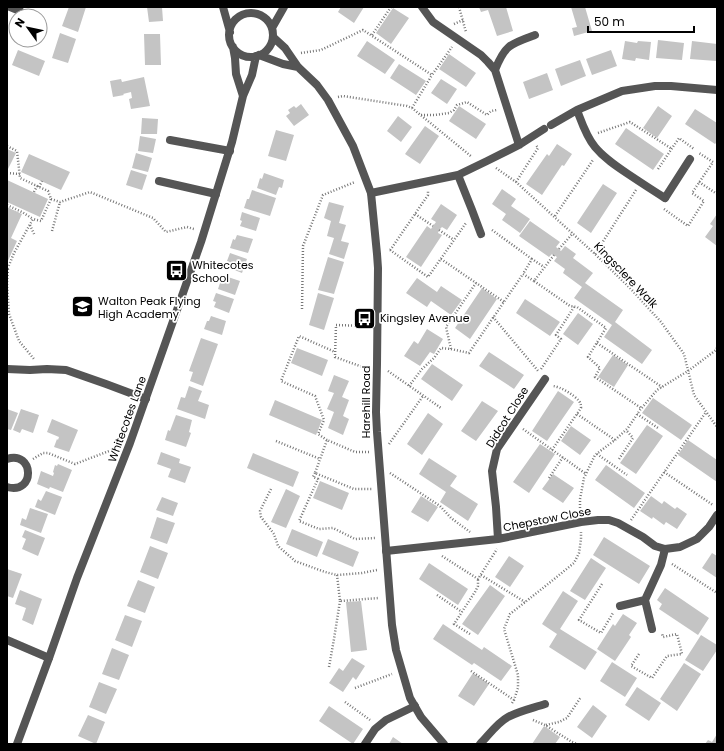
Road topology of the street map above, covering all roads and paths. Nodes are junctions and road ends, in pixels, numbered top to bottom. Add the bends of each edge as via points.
1 (222, 7) edge
2 (256, 7) edge
3 (284, 7) edge
4 (391, 7) edge
5 (422, 7) edge
6 (459, 7) edge
7 (244, 12) edge
8 (272, 28) junction
9 (230, 33) junction
10 (535, 34) dead end
11 (372, 35) junction
12 (273, 37) junction
13 (457, 39) junction
14 (233, 46) junction
15 (471, 48) junction
16 (290, 55) junction
17 (258, 56) junction
18 (298, 67) junction
19 (495, 70) junction
20 (432, 75) junction
21 (717, 90) edge
22 (243, 96) junction
23 (328, 100) junction
24 (507, 107) junction
25 (412, 108) junction
26 (577, 110) junction
27 (420, 114) junction
28 (588, 136) junction
29 (532, 137) junction
30 (170, 140) dead end
31 (519, 145) junction
32 (7, 146) edge
33 (672, 149) dead end
34 (230, 151) junction
35 (599, 151) junction
36 (690, 159) dead end
37 (484, 163) junction
38 (7, 173) edge
39 (20, 174) junction
40 (458, 175) junction
41 (365, 178) junction
42 (42, 181) dead end
43 (159, 181) dead end
44 (431, 181) junction
45 (516, 182) junction
46 (640, 182) junction
47 (699, 182) dead end
48 (38, 186) junction
49 (34, 192) dead end
50 (371, 193) junction
51 (216, 194) junction
52 (717, 194) edge
53 (51, 199) junction
54 (60, 202) junction
55 (7, 205) edge
56 (473, 213) junction
57 (415, 214) junction
58 (555, 216) junction
59 (33, 219) junction
60 (30, 225) junction
61 (433, 226) dead end
62 (440, 230) dead end
63 (52, 231) dead end
64 (205, 232) junction
65 (573, 233) junction
66 (481, 234) joint
67 (35, 236) dead end
68 (454, 240) junction
69 (559, 249) dead end
70 (595, 254) junction
71 (554, 255) dead end
72 (442, 258) junction
73 (532, 259) junction
74 (544, 267) junction
75 (7, 269) edge
76 (523, 274) junction
77 (534, 281) junction
78 (476, 283) junction
79 (504, 302) junction
80 (574, 306) junction
81 (302, 309) dead end
82 (493, 318) junction
83 (377, 326) junction
84 (597, 343) junction
85 (451, 348) junction
86 (335, 352) junction
87 (377, 368) junction
88 (7, 369) edge
89 (47, 369) junction
90 (542, 376) junction
91 (409, 386) junction
92 (662, 387) dead end
93 (423, 396) junction
94 (146, 399) junction
95 (441, 408) dead end
96 (641, 408) dead end
97 (706, 412) junction
98 (577, 414) junction
99 (637, 414) dead end
100 (515, 423) junction
101 (717, 427) edge
102 (658, 428) dead end
103 (626, 430) dead end
104 (327, 440) junction
105 (615, 440) dead end
106 (276, 441) dead end
107 (130, 443) junction
108 (552, 450) junction
109 (378, 451) junction
110 (597, 454) dead end
111 (563, 457) junction
112 (619, 458) dead end
113 (7, 459) edge
114 (320, 459) junction
115 (25, 463) junction
116 (378, 463) junction
117 (315, 472) junction
118 (664, 472) junction
119 (586, 474) dead end
120 (627, 475) dead end
121 (549, 478) dead end
122 (7, 487) edge
123 (381, 488) junction
124 (271, 489) dead end
125 (717, 507) edge
126 (717, 515) edge
127 (626, 527) junction
128 (385, 538) junction
129 (501, 539) junction
130 (483, 541) junction
131 (428, 547) junction
132 (665, 550) junction
133 (386, 551) junction
134 (663, 558) junction
135 (387, 568) junction
136 (337, 575) junction
137 (481, 575) junction
138 (478, 579) junction
139 (602, 584) dead end
140 (717, 593) edge
141 (437, 596) dead end
142 (390, 597) junction
143 (645, 600) junction
144 (340, 601) junction
145 (525, 602) dead end
146 (620, 606) joint
147 (462, 612) junction
148 (652, 629) joint
149 (470, 634) dead end
150 (7, 640) edge
151 (639, 654) dead end
152 (49, 658) junction
153 (329, 667) dead end
154 (402, 670) junction
155 (471, 671) dead end
156 (355, 688) dead end
157 (581, 697) dead end
158 (514, 700) dead end
159 (345, 702) dead end
160 (545, 704) dead end
161 (415, 706) junction
162 (515, 714) junction
163 (545, 725) junction
164 (379, 726) junction
165 (16, 744) edge
166 (365, 744) edge
167 (444, 744) edge
168 (480, 744) edge
169 (577, 744) edge

1 - 9 street
2 - 7 street
3 - 8 street
4 - 11 path
5 - 13 street via 433,22
6 - 15 path
7 - 8 street via 259,14
7 - 9 street via 236,20
8 - 12 street
9 - 14 street
10 - 19 street via 509,46
11 - 16 path via 363,30 321,50
11 - 20 path
12 - 16 street, Harehill Road
12 - 17 street via 267,50
13 - 15 street
13 - 20 path
14 - 17 street via 243,55
14 - 22 street via 236,74
15 - 19 street
16 - 18 street, Harehill Road
17 - 18 street, Harehill Road
17 - 22 street, Whitecotes Lane
18 - 23 street, Harehill Road
19 - 24 street
20 - 25 path
21 - 26 street via 655,86 622,91
22 - 34 street, Whitecotes Lane
23 - 25 path via 343,96
23 - 41 street, Harehill Road via 353,146
24 - 27 path via 487,115 467,102 457,105 449,113
24 - 31 street
25 - 27 path, Kingsclere Walk
26 - 28 street
26 - 29 street
27 - 37 path, Kingsclere Walk
28 - 33 path via 630,122
28 - 35 street
29 - 31 street
29 - 45 path via 538,148
30 - 34 street
31 - 37 street
32 - 39 path via 17,151
34 - 51 street, Whitecotes Lane
35 - 46 street via 611,163
35 - 58 path
36 - 46 street via 665,198
37 - 40 street
37 - 45 path, Kingsclere Walk
38 - 39 path
39 - 48 path via 20,178
40 - 44 street
40 - 56 street
41 - 50 street, Harehill Road
41 - 81 path via 323,195 303,246
42 - 48 path
43 - 51 street
44 - 50 street
44 - 57 path via 428,195
45 - 58 path, Kingsclere Walk
46 - 70 path
47 - 52 path
48 - 49 path
48 - 53 path via 48,191
50 - 83 street, Harehill Road via 377,254
51 - 64 street, Whitecotes Lane
53 - 54 path
53 - 59 path via 41,221
54 - 63 path
54 - 64 path via 90,192 152,218 166,232 187,227
55 - 59 path
56 - 66 street
56 - 68 path
57 - 61 path
57 - 72 path via 390,250 428,277
58 - 65 path, Kingsclere Walk
59 - 60 path
60 - 67 path
60 - 75 path
62 - 68 path
64 - 94 street, Whitecotes Lane
65 - 69 path
65 - 70 path, Kingsclere Walk
66 - 73 path via 489,228
68 - 72 path
70 - 97 path, Kingsclere Walk via 661,322 684,354 694,395
71 - 74 path
72 - 78 path
73 - 74 path
73 - 76 path
74 - 77 path
75 - 89 path via 8,314 19,341 35,360 44,362
76 - 77 path
76 - 79 path
77 - 80 path via 570,306
78 - 79 path
78 - 85 path via 446,327
79 - 82 path
80 - 84 path via 606,328
80 - 90 path via 556,335 561,339
82 - 85 path via 469,353
82 - 90 path
83 - 86 path via 336,325
83 - 87 street, Harehill Road
84 - 92 path
84 - 96 path via 588,357 600,368 595,377
85 - 91 path via 441,348
86 - 87 path via 335,357
86 - 104 path via 299,336 281,381 315,396 324,420 318,434
87 - 91 path
87 - 109 street, Harehill Road
88 - 89 street
89 - 94 street via 66,370
90 - 98 path via 552,386 558,386 580,401 581,408
90 - 100 street, Didcot Close
91 - 93 path
93 - 95 path
93 - 116 path
94 - 107 street, Whitecotes Lane
97 - 101 path, Kingsclere Walk
97 - 118 path
98 - 105 path
98 - 108 path
99 - 102 path
100 - 108 path
100 - 129 street, Didcot Close via 497,449 492,471
103 - 112 path via 633,438
104 - 109 path via 355,452
104 - 114 path
106 - 114 path
107 - 115 path via 76,464 48,453
107 - 152 street, Whitecotes Lane via 77,578
108 - 111 path
109 - 116 street, Harehill Road
110 - 120 path
111 - 119 path
111 - 121 path
113 - 115 street via 17,458
114 - 117 path
115 - 122 street via 28,470 26,482 14,489
116 - 123 street, Harehill Road
116 - 130 path via 440,506 451,518
117 - 123 path via 354,489
117 - 128 path via 313,477 318,479 299,521 319,529 333,528 355,539
118 - 125 path
118 - 127 path
123 - 128 street, Harehill Road
124 - 136 path via 260,511 278,546 295,561
126 - 132 street via 697,538 680,547
127 - 129 street, Chepstow Close via 609,520 598,520
127 - 132 street, Chepstow Close
128 - 133 street, Harehill Road
129 - 130 street, Chepstow Close
129 - 137 path
130 - 131 street, Chepstow Close
131 - 133 street, Chepstow Close
131 - 138 path
132 - 134 street
133 - 135 street, Harehill Road
134 - 140 path
134 - 143 street
135 - 136 path
135 - 142 street, Harehill Road
136 - 144 path
137 - 138 path
137 - 145 path
138 - 147 path via 478,586
139 - 146 path via 579,620 601,633 614,613 621,611
141 - 147 path
142 - 144 path
142 - 154 street, Harehill Road via 396,650
143 - 146 street
143 - 148 street
144 - 153 path
147 - 149 path via 454,624
148 - 151 path via 659,628 663,637 677,634 682,654 667,656 652,678 631,666
150 - 152 street
152 - 165 street, Whitecotes Lane
154 - 156 path
154 - 161 street, Harehill Road
155 - 158 path
157 - 163 path via 567,718
159 - 164 path
160 - 162 street
161 - 164 street
161 - 167 street, Harehill Road
162 - 163 path via 520,720 534,720
162 - 168 street via 494,729
163 - 169 path
164 - 166 street

